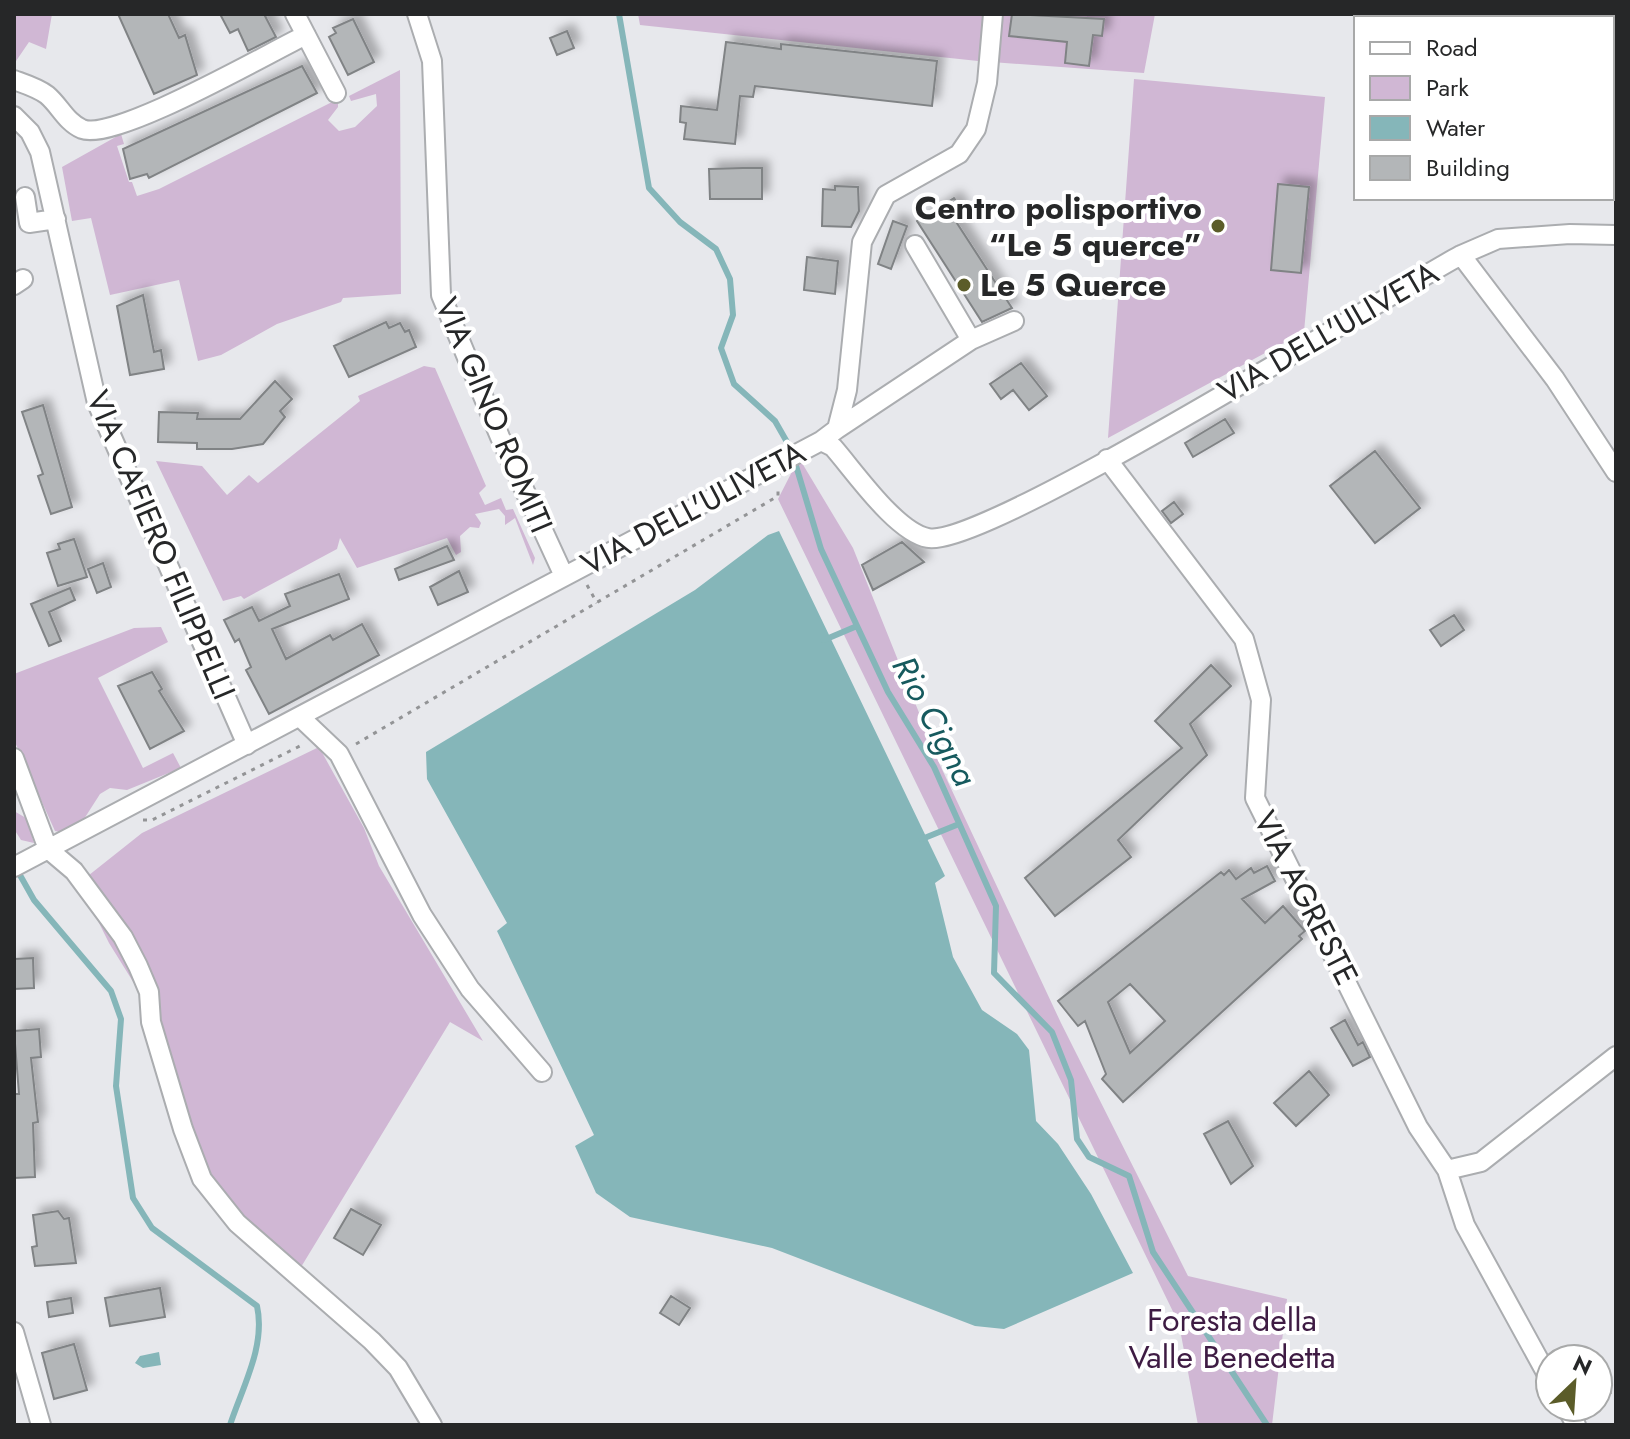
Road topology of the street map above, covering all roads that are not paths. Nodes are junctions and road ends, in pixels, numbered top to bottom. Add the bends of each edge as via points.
1 (417, 14) edge
2 (993, 14) edge
3 (299, 15) edge
4 (306, 35) junction
5 (14, 80) edge
6 (336, 93) dead end
7 (14, 116) edge
8 (25, 197) dead end
9 (56, 219) junction
10 (1616, 235) edge
11 (915, 245) dead end
12 (1461, 255) junction
13 (1014, 321) dead end
14 (971, 340) junction
15 (837, 429) junction
16 (814, 445) junction
17 (1107, 459) junction
18 (1616, 472) edge
19 (564, 576) junction
20 (300, 717) junction
21 (247, 745) junction
22 (14, 758) edge
23 (41, 853) junction
24 (14, 867) edge
25 (1616, 1056) edge
26 (542, 1072) dead end
27 (1447, 1170) junction
28 (14, 1332) edge
29 (1534, 1351) edge
30 (41, 1425) edge
31 (432, 1425) edge

1 - 19 street, VIA GINO ROMITI via 432,61 441,295
2 - 15 street via 987,83 976,129 959,154 886,195 862,242 847,390
3 - 4 street
4 - 5 street via 204,89 107,129 85,130 68,120 48,96
4 - 6 street
7 - 9 street, VIA CAFIERO FILIPPELLI via 40,152
8 - 9 street via 29,223
9 - 21 street, VIA CAFIERO FILIPPELLI via 97,403
10 - 12 street, VIA DELL'ULIVETA via 1498,239
11 - 14 street
12 - 17 street, VIA DELL'ULIVETA
12 - 18 street via 1555,379
13 - 14 street
14 - 15 street
15 - 16 street
16 - 17 street, VIA DELL'ULIVETA via 833,447 901,524 936,539 1015,509
16 - 19 street, VIA DELL'ULIVETA
17 - 27 street, VIA AGRESTE via 1244,639 1261,700 1255,798 1418,1127
19 - 20 street, VIA DELL'ULIVETA
20 - 21 street, VIA DELL'ULIVETA
20 - 26 street via 339,754 430,927 470,989
21 - 23 street, VIA DELL'ULIVETA
22 - 23 street
23 - 24 street, VIA DELL'ULIVETA
23 - 31 street via 74,871 138,966 202,1179 237,1223 398,1368
25 - 27 street via 1481,1162
27 - 29 street, VIA AGRESTE via 1465,1225
28 - 30 street

